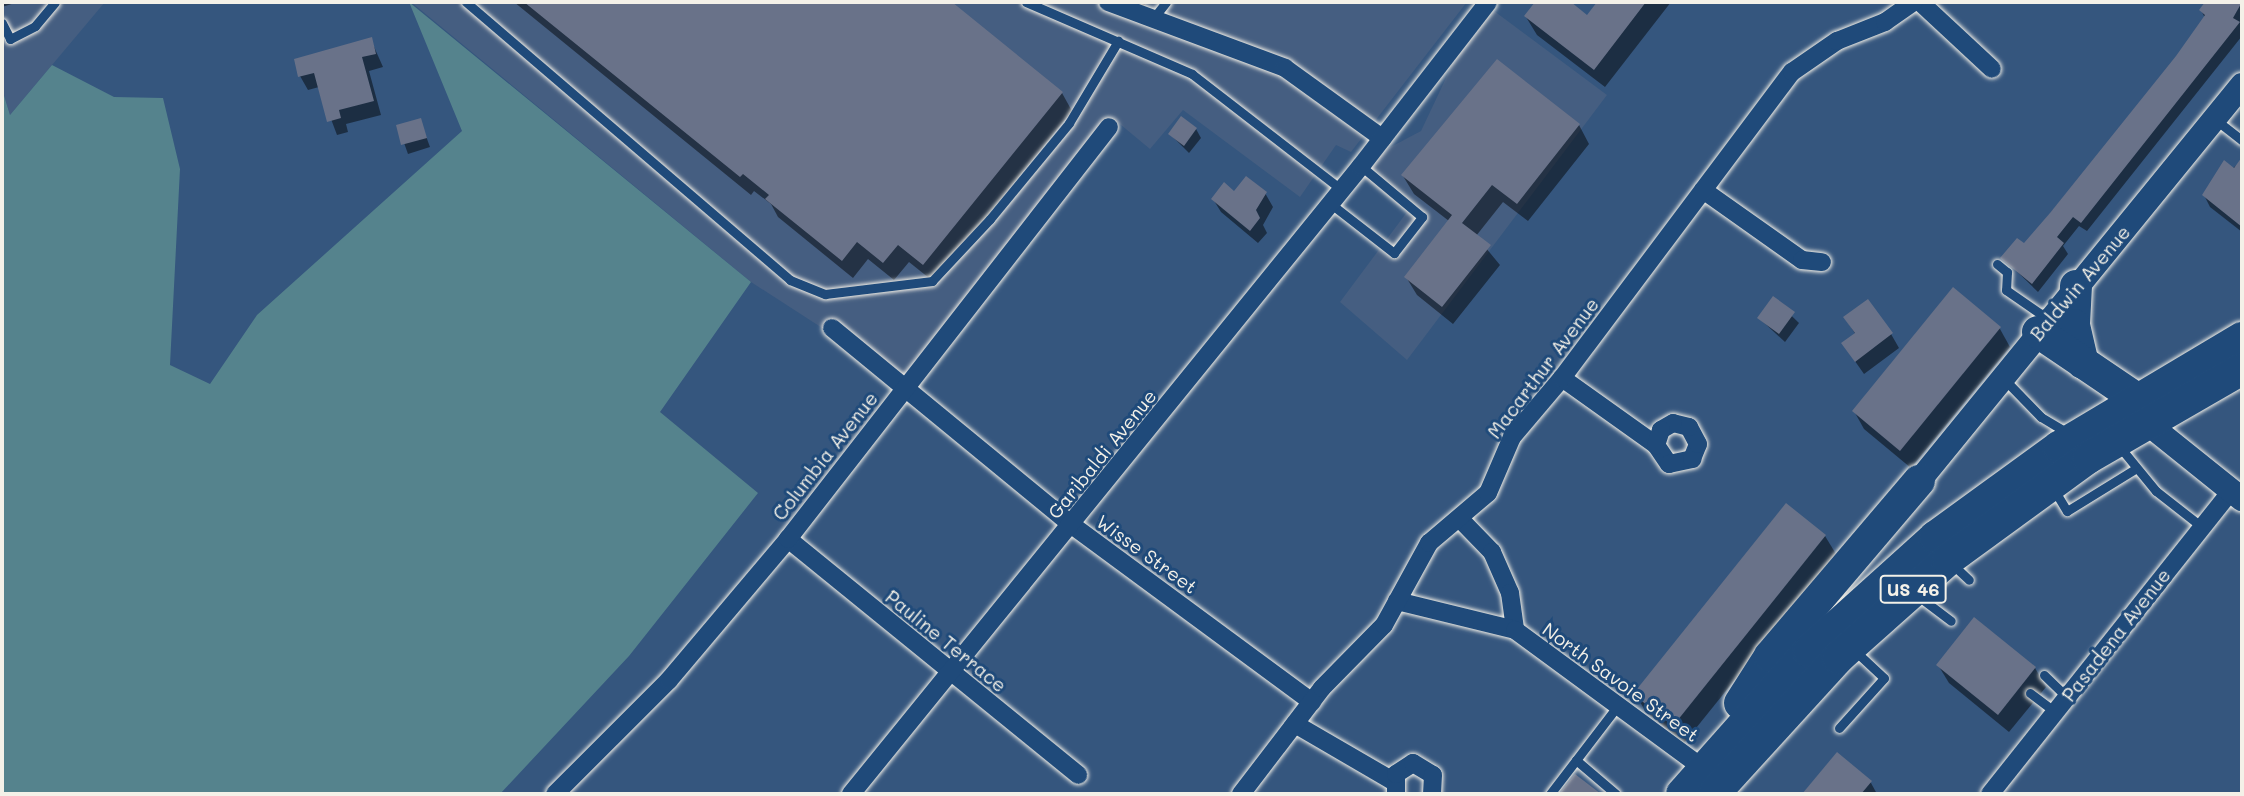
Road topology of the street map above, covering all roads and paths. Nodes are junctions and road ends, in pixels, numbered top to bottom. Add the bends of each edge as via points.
1 (55, 2) edge
2 (466, 2) edge
3 (1026, 2) edge
4 (1108, 2) edge
5 (1166, 2) edge
6 (1488, 2) edge
7 (1914, 2) edge
8 (1920, 2) edge
9 (1152, 21) junction
10 (2, 23) edge
11 (1118, 41) junction
12 (1992, 69) dead end
13 (2242, 85) edge
14 (2215, 119) junction
15 (1109, 127) dead end
16 (1382, 138) junction
17 (2242, 140) edge
18 (1361, 166) junction
19 (1703, 190) junction
20 (1336, 197) junction
21 (1822, 262) dead end
22 (1997, 264) dead end
23 (2076, 286) junction
24 (2043, 325) junction
25 (832, 328) dead end
26 (2242, 338) edge
27 (2083, 363) junction
28 (2242, 369) edge
29 (2002, 377) junction
30 (1562, 378) junction
31 (904, 387) junction
32 (2142, 411) junction
33 (2075, 437) junction
34 (2116, 441) junction
35 (1656, 445) dead end
36 (2135, 469) junction
37 (1919, 481) joint
38 (2051, 484) junction
39 (2239, 488) edge
40 (1460, 519) junction
41 (1072, 525) junction
42 (2202, 527) junction
43 (788, 539) junction
44 (1911, 591) junction
45 (1397, 601) junction
46 (1951, 621) dead end
47 (1515, 630) junction
48 (1850, 646) junction
49 (951, 671) junction
50 (2044, 675) dead end
51 (2029, 693) dead end
52 (2067, 697) junction
53 (1312, 702) junction
54 (1616, 708) junction
55 (2055, 712) junction
56 (1294, 724) junction
57 (1839, 728) dead end
58 (1576, 760) junction
59 (1078, 775) dead end
60 (1715, 786) edge
61 (1395, 788) edge
62 (555, 794) edge
63 (851, 794) edge
64 (1241, 794) edge
65 (1432, 794) edge
66 (1550, 794) edge
67 (1616, 794) edge
68 (1682, 794) edge
69 (1990, 794) edge

1 - 10 lane via 35,26 10,39
2 - 11 lane via 790,280 825,294 932,281 1069,122
3 - 11 lane
4 - 9 street
5 - 9 lane
6 - 16 street, Garibaldi Avenue
7 - 19 street, Macarthur Avenue via 1885,22 1825,47 1792,72
8 - 12 street
9 - 16 street via 1285,68
11 - 20 lane via 1178,67 1214,89
13 - 14 street, Baldwin Avenue
14 - 17 lane
14 - 23 street, Baldwin Avenue
15 - 31 street, Columbia Avenue
16 - 18 street, Garibaldi Avenue
18 - 20 street, Garibaldi Avenue
18 - 20 lane via 1422,217 1394,253
19 - 21 street via 1802,260
19 - 30 street, Macarthur Avenue
20 - 41 street, Garibaldi Avenue
22 - 24 lane via 2007,272 2006,290
23 - 24 street, Baldwin Avenue
23 - 27 highway via 2074,325
24 - 27 highway
24 - 29 street, Baldwin Avenue
25 - 31 street, Wisse Street
26 - 32 highway, US 46
27 - 32 highway
28 - 32 highway, US 46
29 - 33 lane via 2041,417
29 - 37 street, Baldwin Avenue
30 - 35 street
30 - 40 street, Macarthur Avenue via 1512,437 1488,493
31 - 41 street, Wisse Street
31 - 43 street, Columbia Avenue
32 - 33 highway, US 46
32 - 34 highway, US 46
32 - 39 street
33 - 60 highway, US 46 via 1984,500 1885,579 1784,676
34 - 36 lane
34 - 38 highway, US 46
36 - 38 lane via 2067,511
36 - 42 lane
37 - 60 highway via 1770,656
38 - 44 highway, US 46 via 1959,570
39 - 42 street, Pasadena Avenue
40 - 45 street, Macarthur Avenue via 1429,543
40 - 47 street, North Savoie Street via 1492,552 1510,593
41 - 49 street, Garibaldi Avenue
41 - 53 street, Wisse Street
42 - 52 street, Pasadena Avenue
43 - 49 street, Pauline Terrace
43 - 62 street, Columbia Avenue via 669,680
44 - 46 lane
44 - 48 highway, US 46
45 - 47 street, North Savoie Street
45 - 53 street, Macarthur Avenue via 1384,625
47 - 54 street, North Savoie Street
48 - 57 lane via 1884,678
48 - 60 highway, US 46
49 - 59 street, Pauline Terrace
49 - 63 street, Garibaldi Avenue
50 - 52 lane
51 - 55 lane
52 - 55 street, Pasadena Avenue
53 - 56 street, Macarthur Avenue
54 - 58 lane
54 - 60 street, North Savoie Street
55 - 69 street, Pasadena Avenue
56 - 61 street
56 - 64 street, Macarthur Avenue
58 - 66 lane
58 - 67 lane
60 - 68 highway, US 46
61 - 65 street via 1406,764 1422,765 1433,775

